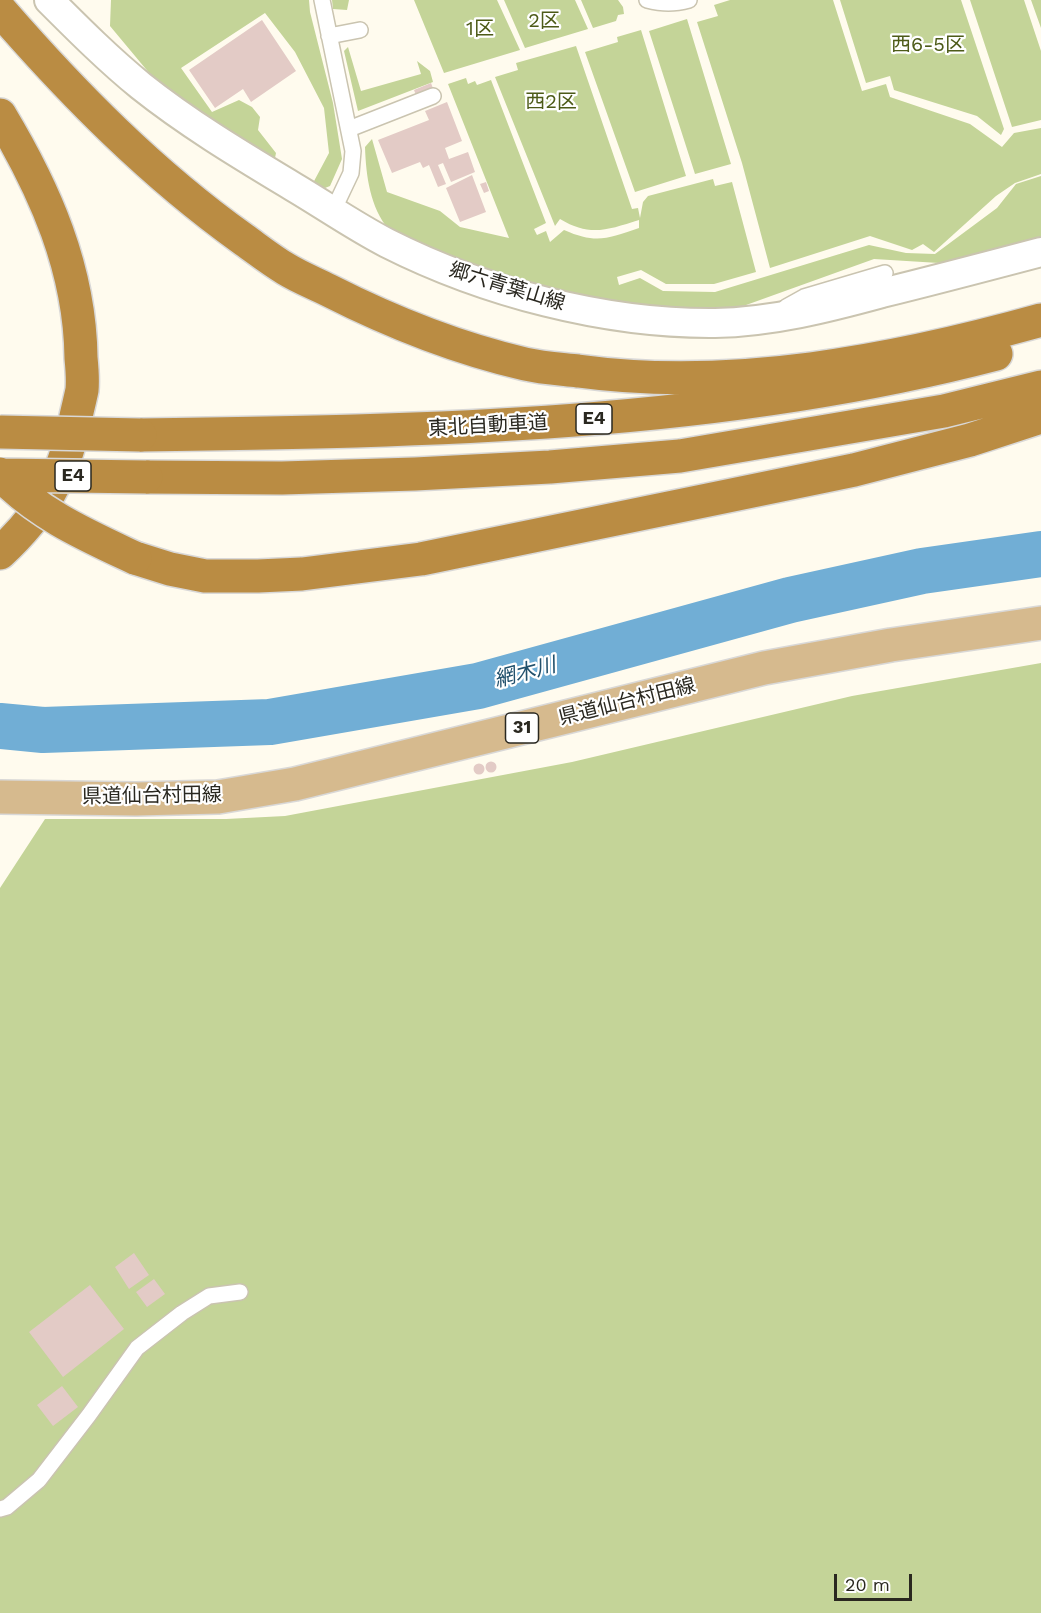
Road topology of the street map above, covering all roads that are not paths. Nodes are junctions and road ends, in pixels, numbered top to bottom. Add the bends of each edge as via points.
1 (49, 0) edge
2 (322, 0) edge
3 (647, 0) edge
4 (689, 0) edge
5 (0, 10) edge
6 (360, 30) dead end
7 (329, 36) junction
8 (433, 96) dead end
9 (0, 115) edge
10 (349, 129) junction
11 (333, 211) junction
12 (1041, 252) edge
13 (885, 273) dead end
14 (762, 319) junction
15 (1041, 320) edge
16 (1041, 343) edge
17 (1041, 387) edge
18 (1041, 417) edge
19 (0, 432) edge
20 (0, 475) edge
21 (0, 553) edge
22 (1041, 623) edge
23 (0, 797) edge
24 (240, 1292) dead end
25 (0, 1509) edge

1 - 11 street, 郷六青葉山線 via 116,64 175,112
2 - 7 lane
3 - 4 lane via 662,4
5 - 15 highway via 96,113 213,218 285,269 372,312 447,342 527,365 613,376 695,379 787,372 872,358 984,336
6 - 7 lane
7 - 10 lane
8 - 10 lane
9 - 21 highway via 26,158 70,268 81,324 82,388 68,452 49,497
10 - 11 lane via 354,163
11 - 14 street, 郷六青葉山線 via 386,242 442,267 547,302 664,321 716,323
12 - 14 street, 郷六青葉山線 via 804,313
13 - 14 lane via 804,297
16 - 19 highway, 東北自動車道 / E4, bridge via 939,369 680,412 412,430 140,435
17 - 20 highway, E4, bridge via 944,411 680,456 550,467 282,478
18 - 20 highway, bridge via 854,470 421,559 302,574 205,576 135,558 47,514
22 - 23 main road, 県道仙台村田線 / 31 via 764,668 295,784 218,796
24 - 25 lane via 209,1296 137,1348 39,1480

